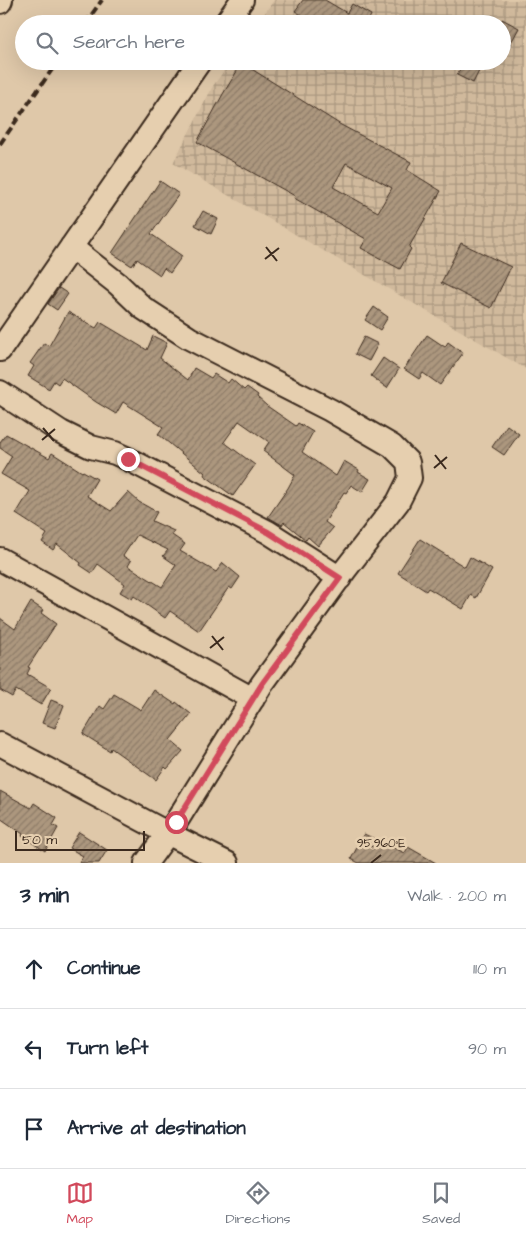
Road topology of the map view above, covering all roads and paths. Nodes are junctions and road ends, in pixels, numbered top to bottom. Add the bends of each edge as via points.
1 (242, 0) edge
2 (232, 15) edge
3 (194, 70) edge
4 (71, 247) junction
5 (0, 350) edge
6 (0, 392) edge
7 (0, 559) edge
8 (340, 578) junction
9 (253, 699) junction
10 (0, 744) edge
11 (167, 833) junction
12 (146, 863) edge
13 (227, 863) edge

1 - 2 street
3 - 4 street
4 - 5 street
4 - 8 street via 143,308 189,338 330,410 392,446 408,462 410,478 398,502
6 - 8 street via 61,432 91,447 116,453 268,532
7 - 9 street
8 - 9 street
9 - 11 street
10 - 11 street
11 - 12 street
11 - 13 street

